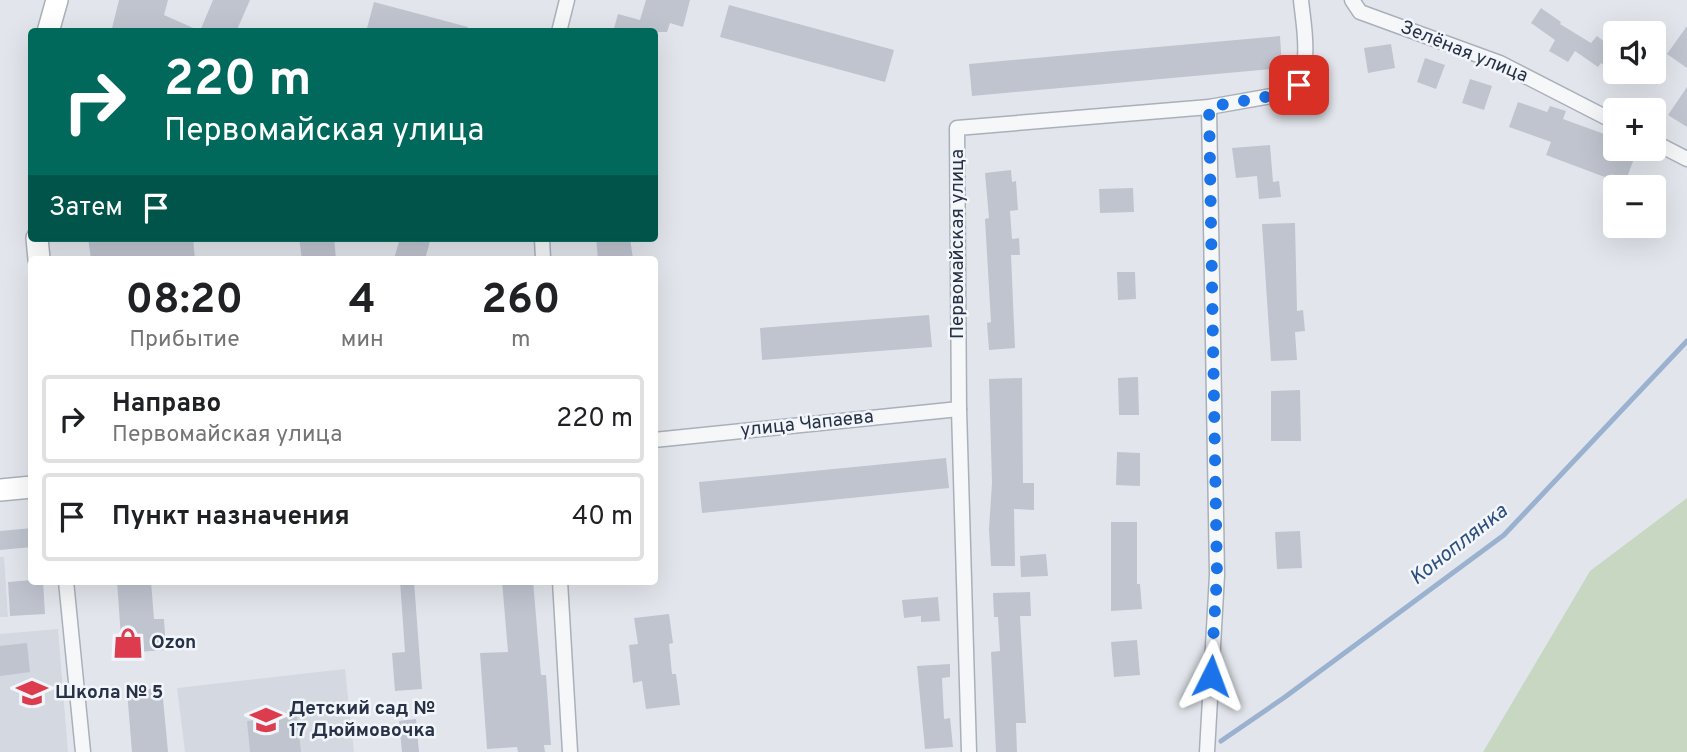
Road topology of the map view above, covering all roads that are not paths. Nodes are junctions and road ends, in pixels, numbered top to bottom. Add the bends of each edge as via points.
1 (57, 0) edge
2 (567, 0) edge
3 (1301, 0) edge
4 (1352, 0) edge
5 (49, 28) edge
6 (560, 28) edge
7 (1209, 107) junction
8 (1603, 116) edge
9 (1666, 148) edge
10 (1687, 159) edge
11 (959, 409) junction
12 (658, 440) edge
13 (28, 487) edge
14 (0, 490) edge
15 (66, 585) edge
16 (560, 585) edge
17 (83, 752) edge
18 (570, 752) edge
19 (969, 752) edge
20 (1207, 752) edge

1 - 5 main road
2 - 6 street
3 - 7 street, Первомайская улица via 1305,66 1299,85 1288,93
4 - 8 street, Зелёная улица via 1360,12 1500,63
7 - 11 street, Первомайская улица via 957,128
7 - 20 street via 1217,575
9 - 10 street
11 - 12 street, улица Чапаева
11 - 19 street, Первомайская улица
13 - 14 main road
15 - 17 street
16 - 18 street

